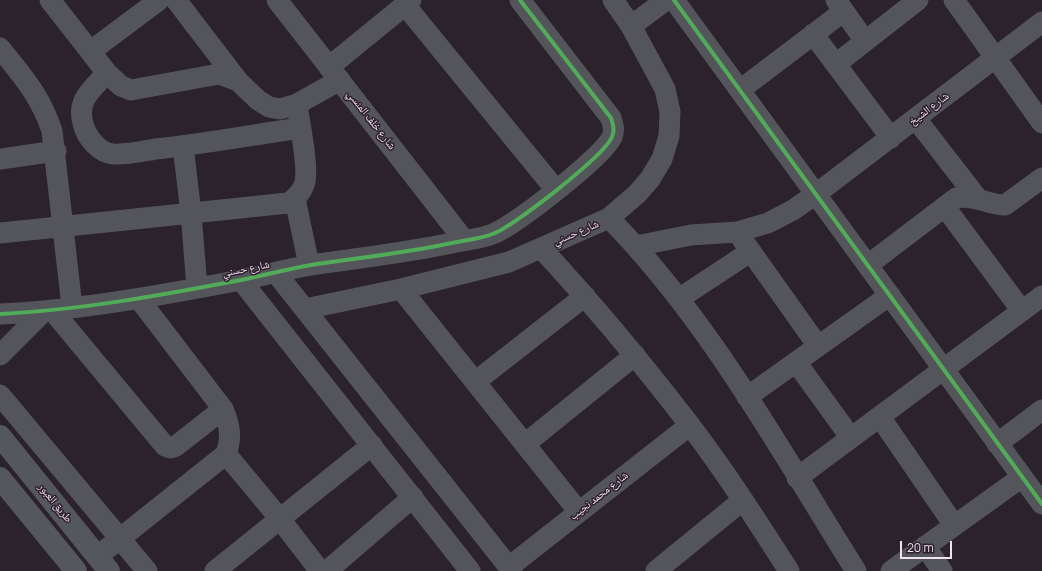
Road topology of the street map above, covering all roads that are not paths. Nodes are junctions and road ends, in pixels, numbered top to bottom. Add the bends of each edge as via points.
1 (159, 0) edge
2 (176, 0) edge
3 (277, 0) edge
4 (520, 0) edge
5 (613, 0) edge
6 (666, 0) edge
7 (674, 0) edge
8 (918, 0) edge
9 (954, 0) edge
10 (53, 1) edge
11 (400, 4) edge
12 (840, 5) edge
13 (1042, 22) edge
14 (631, 26) junction
15 (813, 34) junction
16 (865, 41) junction
17 (90, 51) junction
18 (3, 57) edge
19 (995, 58) junction
20 (836, 64) junction
21 (108, 73) junction
22 (334, 74) junction
23 (238, 81) junction
24 (740, 90) junction
25 (297, 104) junction
26 (916, 119) junction
27 (1042, 123) edge
28 (300, 128) junction
29 (891, 138) junction
30 (182, 146) junction
31 (56, 151) junction
32 (0, 159) edge
33 (1042, 178) edge
34 (556, 190) junction
35 (816, 194) junction
36 (295, 199) junction
37 (978, 199) junction
38 (945, 207) junction
39 (191, 213) junction
40 (609, 218) junction
41 (64, 226) junction
42 (737, 232) junction
43 (0, 233) edge
44 (495, 233) junction
45 (464, 240) junction
46 (636, 246) junction
47 (541, 248) junction
48 (750, 252) junction
49 (509, 262) junction
50 (309, 265) junction
51 (868, 265) junction
52 (276, 273) junction
53 (241, 280) junction
54 (197, 288) junction
55 (401, 289) junction
56 (890, 295) junction
57 (585, 296) junction
58 (1042, 296) edge
59 (680, 298) junction
60 (139, 299) junction
61 (72, 307) junction
62 (305, 309) junction
63 (47, 311) junction
64 (1022, 311) junction
65 (0, 314) edge
66 (818, 346) junction
67 (0, 355) edge
68 (635, 355) junction
69 (796, 362) junction
70 (944, 369) junction
71 (475, 382) junction
72 (0, 395) edge
73 (747, 397) junction
74 (224, 409) junction
75 (1042, 410) edge
76 (880, 417) junction
77 (690, 425) junction
78 (0, 436) edge
79 (851, 438) junction
80 (525, 444) junction
81 (997, 444) junction
82 (372, 445) junction
83 (226, 454) junction
84 (1022, 477) junction
85 (0, 478) edge
86 (797, 478) junction
87 (413, 497) junction
88 (743, 500) junction
89 (1042, 504) edge
90 (579, 512) junction
91 (280, 519) junction
92 (954, 525) junction
93 (120, 538) junction
94 (925, 546) junction
95 (103, 564) edge
96 (511, 569) edge
97 (469, 570) edge
98 (76, 571) edge
99 (147, 571) edge
100 (215, 571) edge
101 (320, 571) edge
102 (327, 571) edge
103 (656, 571) edge
104 (789, 571) edge
105 (856, 571) edge
106 (891, 571) edge
107 (942, 571) edge

1 - 17 street
2 - 23 street
3 - 22 street, شارع خلف المنسي
4 - 34 street via 611,118 614,128 609,143
5 - 14 street, شارع حسني
6 - 14 street
7 - 24 street
8 - 16 street
9 - 19 street
10 - 17 street
11 - 22 street
11 - 34 street
12 - 15 street
12 - 16 street
13 - 19 street, شارع الشيخ
14 - 40 street, شارع حسني via 665,89 670,112 670,136 662,159 650,179
15 - 20 street
15 - 24 street
16 - 20 street
17 - 21 street
18 - 31 street via 37,94 46,112
19 - 26 street, شارع الشيخ
19 - 27 street
20 - 29 street
21 - 23 street via 121,86 131,90 219,74
21 - 30 street via 86,95 82,107 81,119 93,143 113,154
22 - 25 street
22 - 45 street, شارع خلف المنسي
23 - 25 street via 269,107 280,109
24 - 35 street
25 - 28 street
26 - 29 street, شارع الشيخ
26 - 37 street
28 - 30 street
28 - 36 street via 306,177
29 - 35 street, شارع الشيخ
30 - 39 street
31 - 32 street
31 - 41 street
33 - 37 street via 1005,205
34 - 44 street
35 - 42 street via 768,223
35 - 51 street
36 - 39 street via 288,203
36 - 50 street
37 - 38 street via 963,196
38 - 51 street
38 - 64 street
39 - 41 street
39 - 54 street
40 - 46 street
40 - 47 street, شارع حسني
41 - 43 street
41 - 61 street
42 - 46 street via 691,235
42 - 48 street
44 - 45 street, شارع حسني
44 - 49 street
45 - 50 street, شارع حسني via 419,250
46 - 59 street
47 - 49 street, شارع حسني
47 - 57 street
48 - 59 street
48 - 66 street
49 - 55 street, شارع حسني
50 - 52 street, شارع حسني
51 - 56 street
52 - 53 street, شارع حسني
52 - 62 street
53 - 54 street, شارع حسني
53 - 82 street
54 - 60 street, شارع حسني
55 - 62 street, شارع حسني
55 - 71 street
56 - 66 street
56 - 70 street
57 - 68 street
57 - 71 street
58 - 64 street
59 - 73 street
60 - 61 street, شارع حسني
60 - 74 street
61 - 63 street, شارع حسني
62 - 96 street
63 - 65 street, شارع حسني
63 - 67 street
63 - 74 street via 165,446 176,446
64 - 70 street
66 - 69 street
68 - 77 street
68 - 80 street
69 - 73 street
69 - 79 street
70 - 76 street
70 - 81 street
71 - 80 street
72 - 93 street
73 - 86 street
74 - 83 street via 230,432
75 - 81 street
76 - 79 street
76 - 92 street
77 - 88 street
77 - 90 street, شارع محمد نجيب
78 - 95 street, طريق العبور
79 - 86 street
80 - 90 street
81 - 84 street
82 - 87 street
82 - 91 street
83 - 91 street
83 - 93 street
84 - 89 street
84 - 92 street
85 - 98 street
86 - 105 street
87 - 97 street
87 - 102 street
88 - 103 street
88 - 104 street
90 - 96 street, شارع محمد نجيب
91 - 100 street
91 - 101 street
92 - 94 street
93 - 95 street
93 - 99 street
94 - 106 street
94 - 107 street

